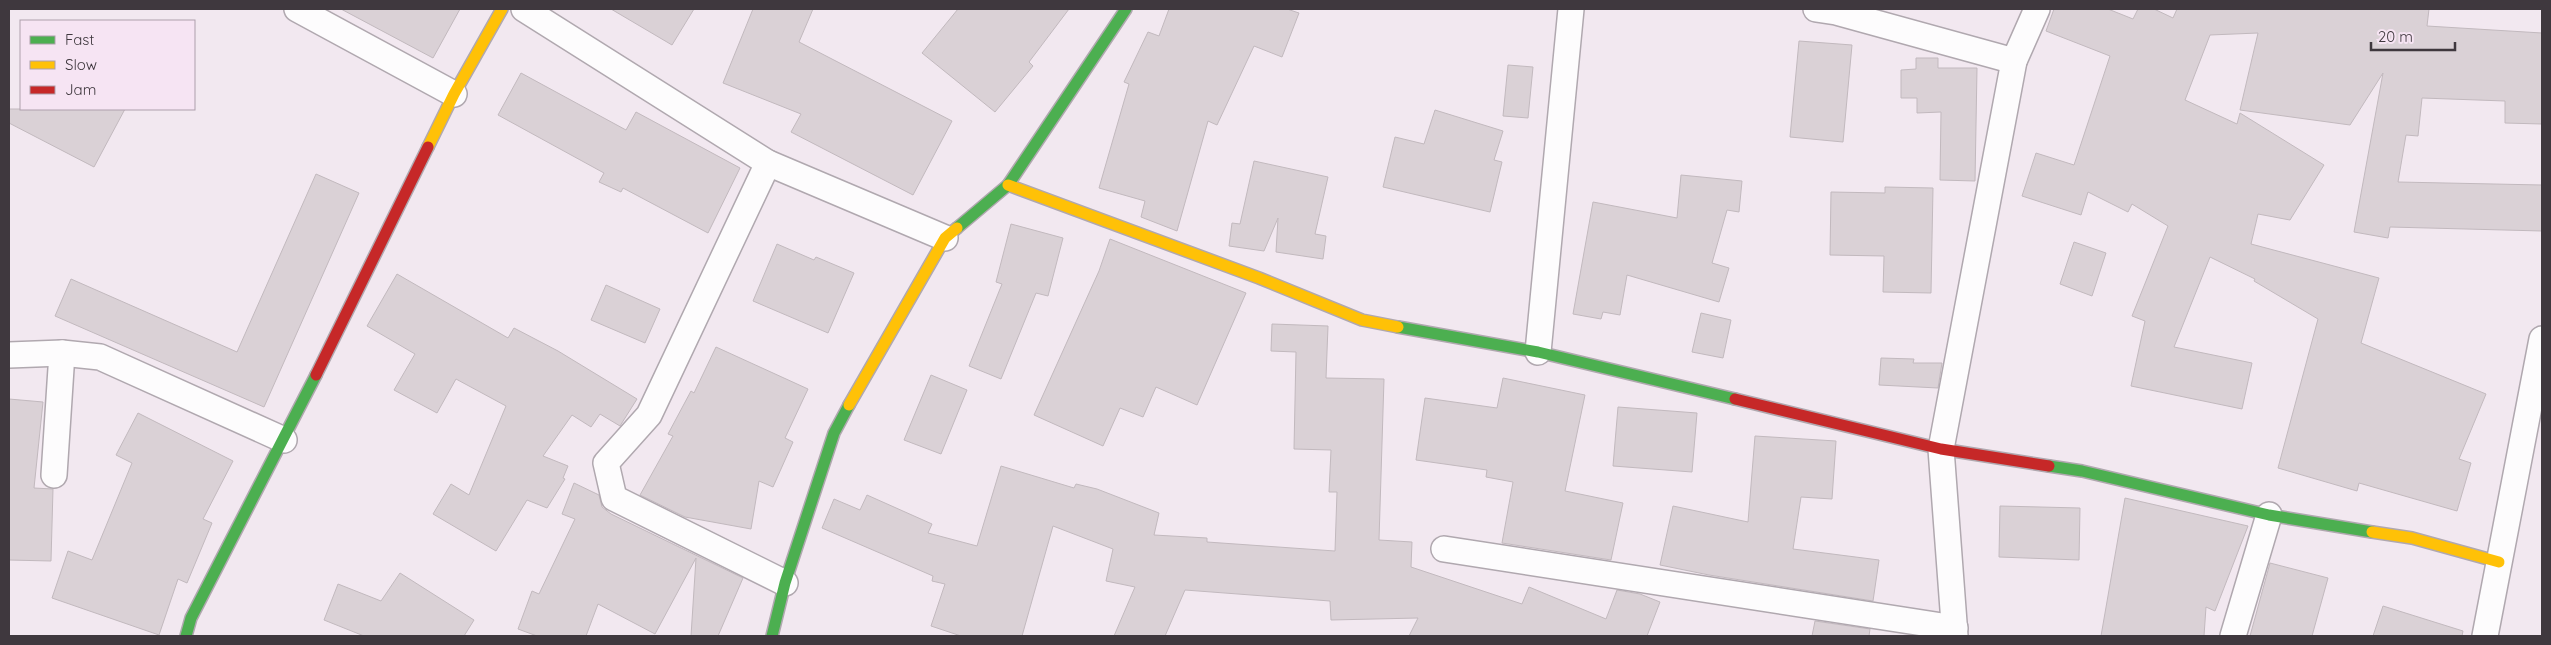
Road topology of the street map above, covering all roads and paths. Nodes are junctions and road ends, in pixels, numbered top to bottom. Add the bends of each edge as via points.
1 (297, 9) edge
2 (502, 9) edge
3 (524, 9) edge
4 (1126, 9) edge
5 (1571, 9) edge
6 (1816, 9) edge
7 (2038, 9) edge
8 (2014, 61) junction
9 (454, 94) junction
10 (768, 163) junction
11 (1008, 185) junction
12 (945, 238) junction
13 (2542, 339) edge
14 (1538, 352) junction
15 (62, 353) junction
16 (9, 355) edge
17 (284, 440) junction
18 (1941, 449) junction
19 (54, 475) dead end
20 (2269, 515) junction
21 (1444, 549) dead end
22 (2499, 562) junction
23 (785, 583) junction
24 (1955, 632) edge
25 (186, 636) edge
26 (772, 636) edge
27 (2233, 636) edge
28 (2486, 636) edge

1 - 9 street
2 - 9 street
3 - 10 street
4 - 11 street
5 - 14 street
6 - 8 street
7 - 8 street
8 - 18 street
9 - 17 street
10 - 12 street
10 - 23 street via 649,415 606,463 614,498
11 - 12 street
11 - 14 street via 1362,320
12 - 23 street via 834,433
13 - 22 street
14 - 18 street
15 - 16 street
15 - 17 street via 100,357
15 - 19 street
17 - 25 street via 191,618
18 - 20 street via 2082,471
18 - 24 street
20 - 22 street via 2412,538
20 - 27 street
21 - 24 street
22 - 28 street
23 - 26 street

